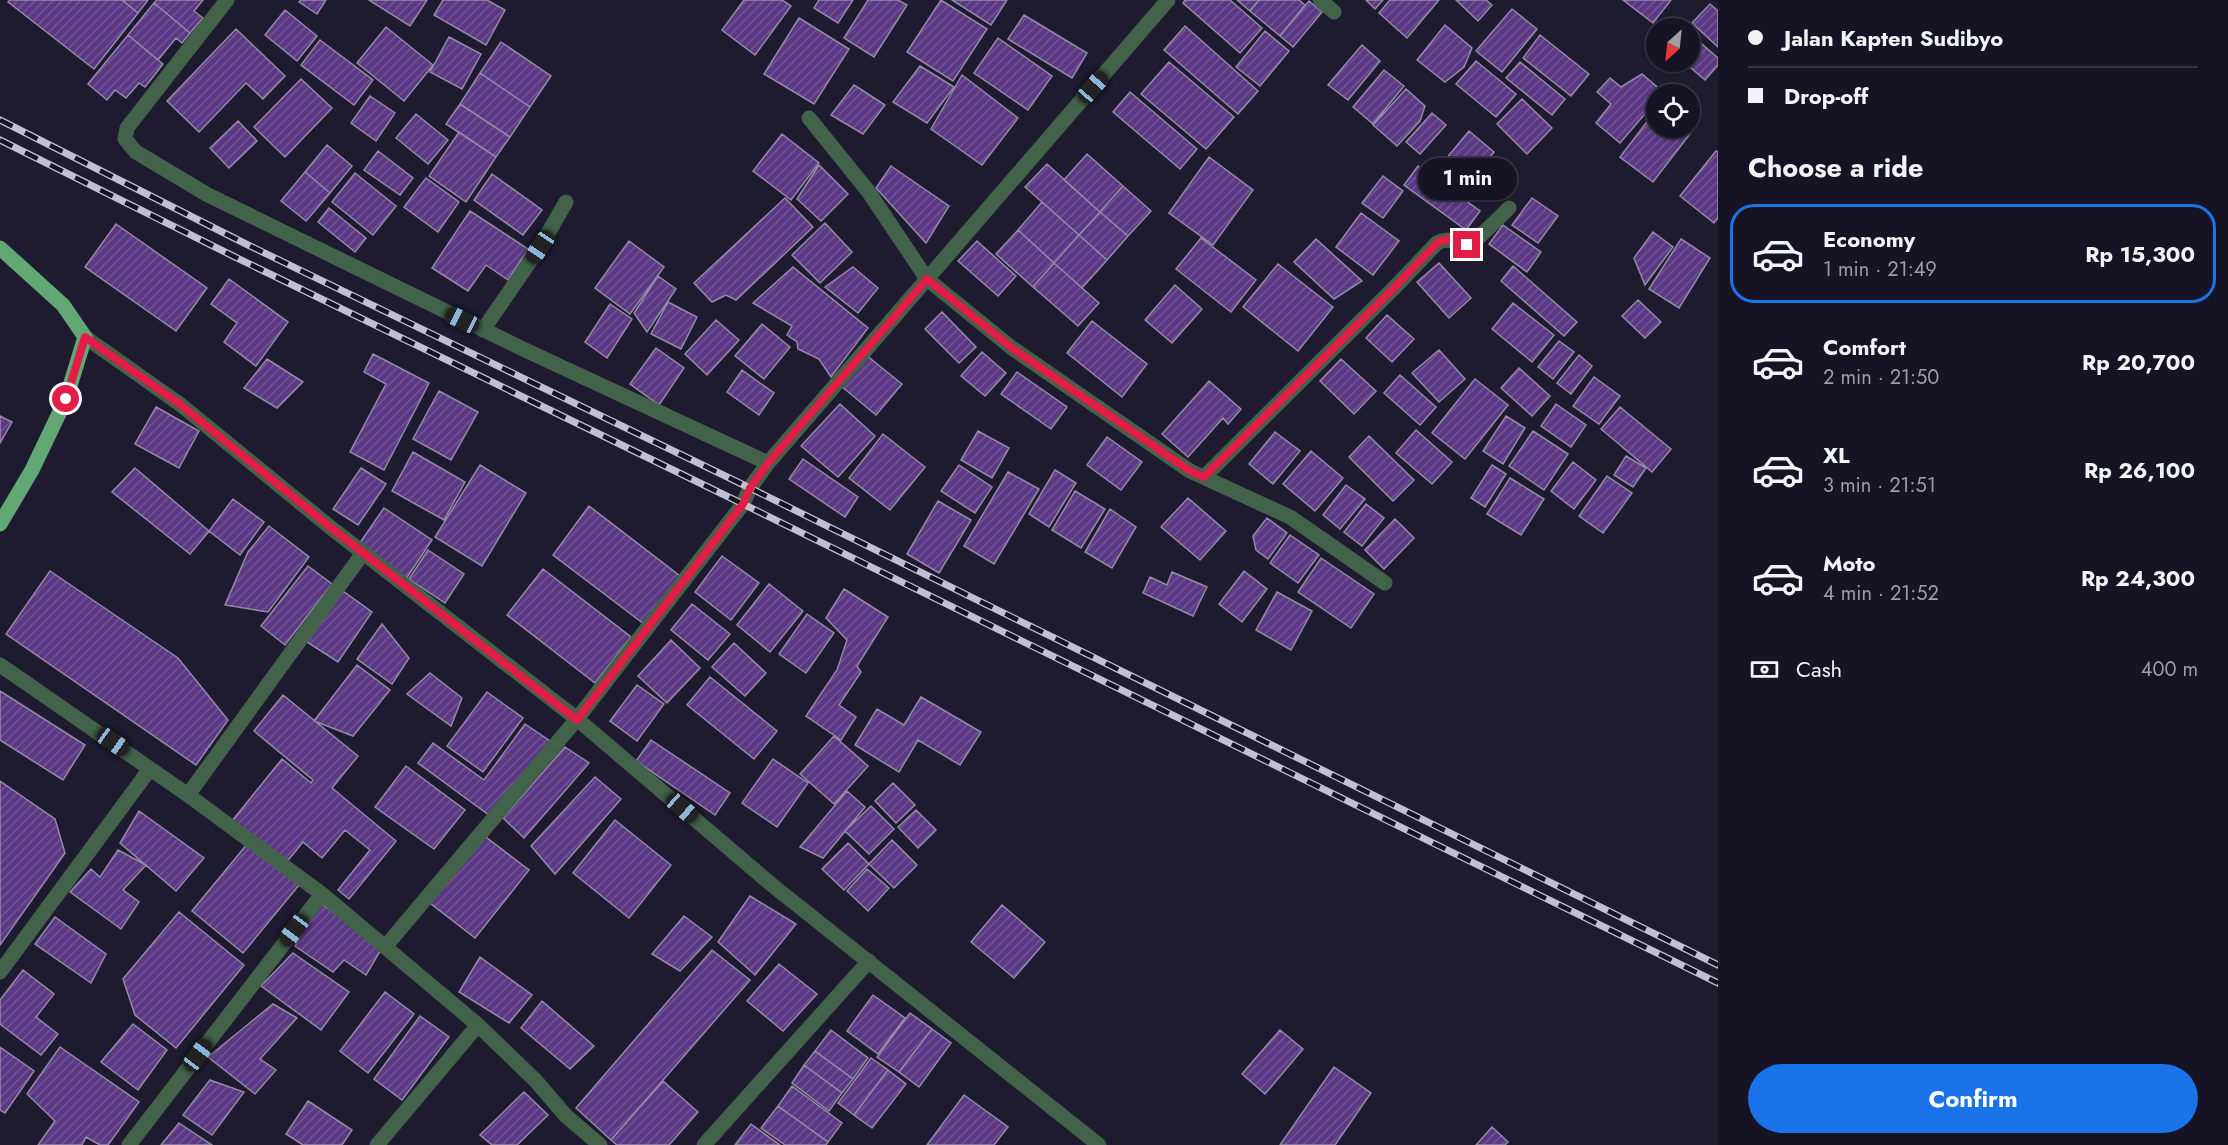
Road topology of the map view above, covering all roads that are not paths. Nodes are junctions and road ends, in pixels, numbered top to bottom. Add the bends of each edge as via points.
1 (227, 0) edge
2 (1168, 0) edge
3 (1320, 0) edge
4 (1334, 12) dead end
5 (809, 118) dead end
6 (566, 202) dead end
7 (1509, 208) dead end
8 (0, 248) edge
9 (927, 279) junction
10 (483, 330) junction
11 (85, 337) junction
12 (768, 463) junction
13 (1204, 477) junction
14 (0, 524) edge
15 (363, 553) junction
16 (1385, 583) dead end
17 (0, 665) edge
18 (577, 720) junction
19 (150, 769) junction
20 (188, 795) junction
21 (322, 894) junction
22 (385, 947) junction
23 (869, 962) junction
24 (0, 972) edge
25 (478, 1025) junction
26 (129, 1145) edge
27 (377, 1145) edge
28 (600, 1145) edge
29 (704, 1145) edge
30 (1099, 1145) edge

1 - 10 street via 127,128 127,144 208,195
2 - 9 street
3 - 4 street
5 - 9 street via 868,191
6 - 10 street
7 - 13 street via 1471,245 1449,239 1437,243
8 - 11 main road via 63,305
9 - 12 street
9 - 13 street via 1012,348
10 - 12 street
11 - 14 main road via 66,399 32,470
11 - 15 street via 181,405
12 - 18 street via 743,504
13 - 16 street via 1290,518
15 - 18 street
15 - 20 street
17 - 19 street
18 - 22 street
18 - 23 street
19 - 20 street
19 - 24 street
20 - 21 street
21 - 22 street
21 - 26 street
22 - 25 street
23 - 29 street
23 - 30 street
25 - 27 street
25 - 28 street via 566,1116

